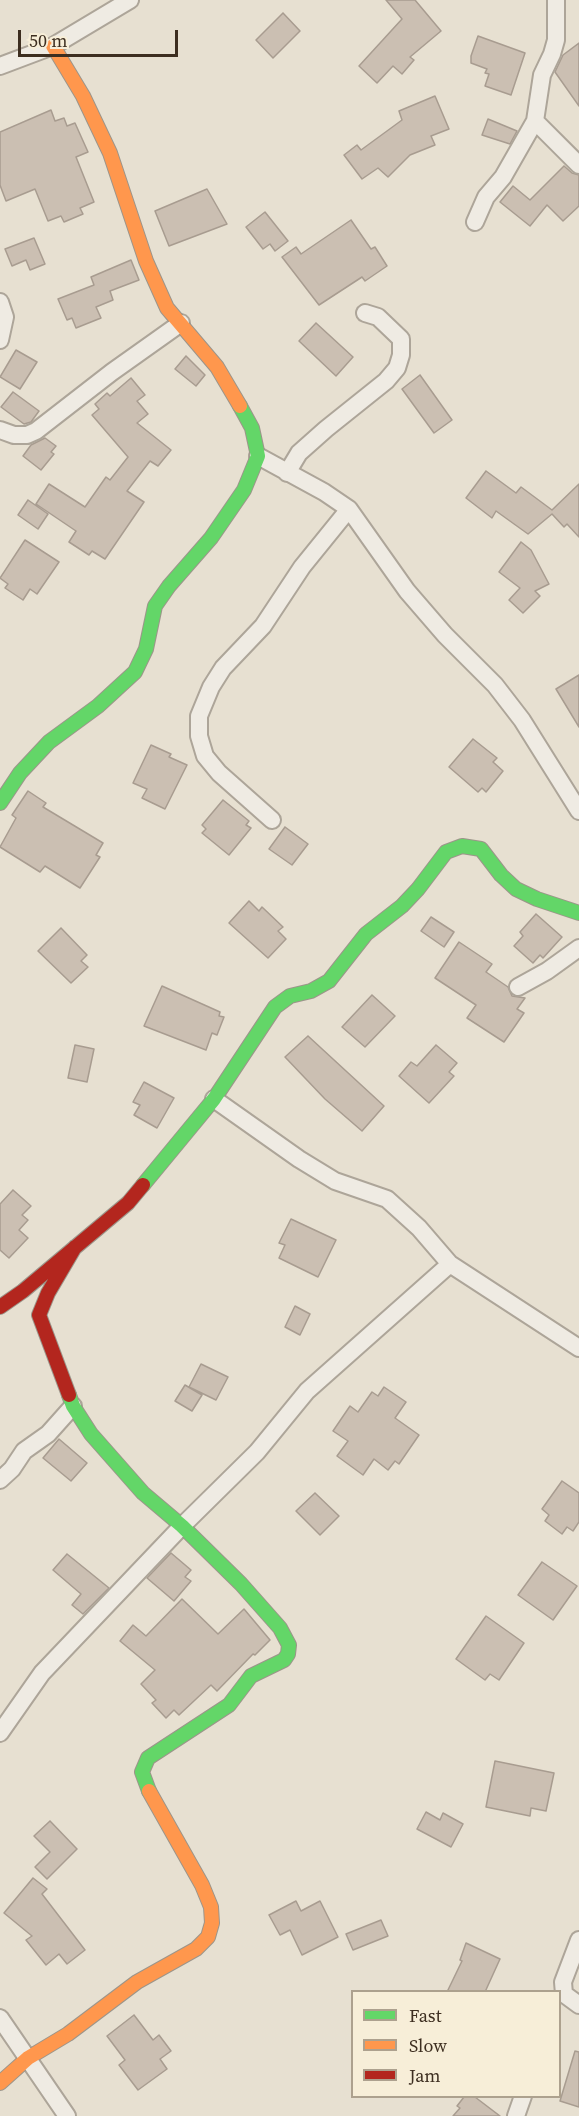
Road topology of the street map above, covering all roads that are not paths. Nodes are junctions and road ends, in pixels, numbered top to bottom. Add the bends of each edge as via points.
1 (130, 0) edge
2 (556, 0) edge
3 (53, 46) junction
4 (0, 66) edge
5 (535, 121) junction
6 (579, 165) edge
7 (475, 222) dead end
8 (0, 302) edge
9 (365, 313) dead end
10 (181, 323) junction
11 (0, 339) edge
12 (0, 430) edge
13 (258, 456) junction
14 (286, 473) junction
15 (349, 509) junction
16 (0, 803) edge
17 (579, 811) edge
18 (272, 820) dead end
19 (579, 913) edge
20 (579, 948) edge
21 (518, 987) dead end
22 (214, 1099) junction
23 (75, 1247) junction
24 (450, 1264) junction
25 (0, 1307) edge
26 (579, 1348) edge
27 (73, 1406) junction
28 (0, 1480) edge
29 (182, 1526) junction
30 (0, 1733) edge
31 (579, 1940) edge
32 (562, 1995) edge
33 (579, 2005) edge
34 (0, 2018) edge
35 (28, 2058) junction
36 (0, 2083) edge
37 (523, 2098) edge
38 (67, 2116) edge
39 (516, 2116) edge

1 - 3 street
2 - 5 street via 556,40 542,75
3 - 4 street
3 - 10 street via 110,153 146,261 167,308
5 - 6 street
5 - 7 street via 503,177 486,197
8 - 11 street via 5,317
9 - 14 street via 378,317 401,339 397,369 299,453
10 - 12 street via 36,430 14,435
10 - 13 street via 217,367 237,400 252,428
13 - 14 street
13 - 16 street via 244,490 156,606 146,649 135,672 98,706 49,742 20,773
14 - 15 street
15 - 17 street via 407,591 515,711
15 - 18 street via 302,567 263,626 223,668 199,716 205,756
19 - 22 street via 516,889 481,849 462,846 446,852 402,906 366,934 329,981 290,996 275,1007
20 - 21 street
22 - 23 street via 128,1203
22 - 24 street via 334,1181 387,1199 419,1227
23 - 25 street
23 - 27 street via 39,1316
24 - 26 street
24 - 29 street via 308,1391 257,1452
27 - 28 street via 48,1434 24,1451
27 - 29 street via 91,1434 143,1493
29 - 30 street via 42,1673
29 - 35 street via 241,1584 280,1628 289,1645 284,1660 251,1676 228,1705 156,1751 142,1772 156,1807 211,1907 208,1937
31 - 32 street
32 - 33 street
34 - 35 street
35 - 36 street
35 - 38 street
37 - 39 street

